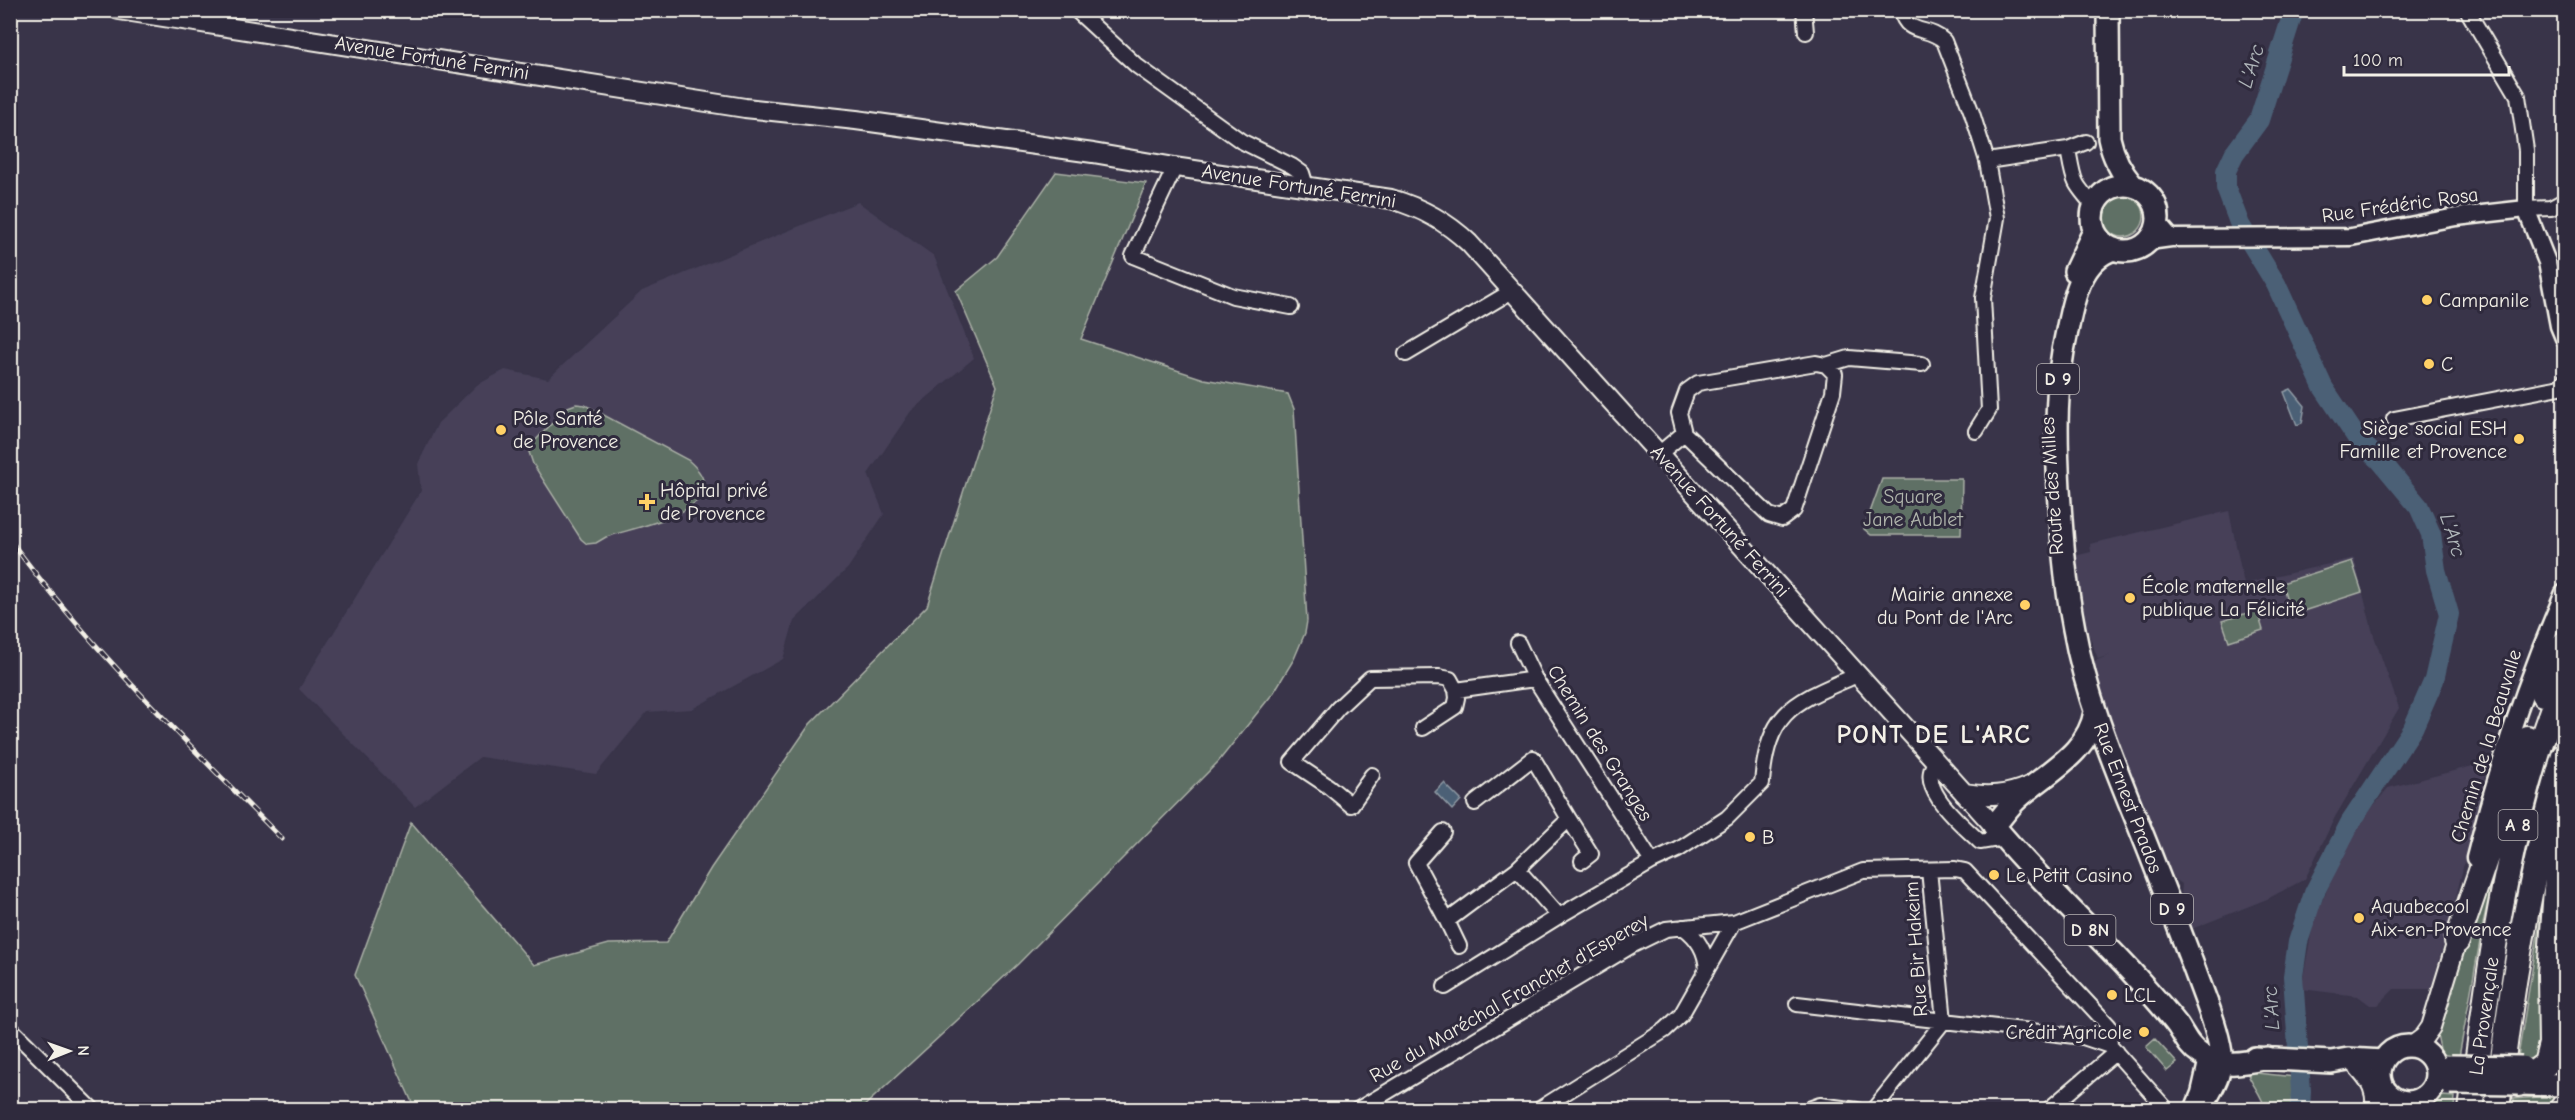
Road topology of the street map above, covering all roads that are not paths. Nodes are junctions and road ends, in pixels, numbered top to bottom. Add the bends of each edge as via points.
1 (119, 10) edge
2 (1076, 10) edge
3 (1804, 10) edge
4 (1901, 10) edge
5 (2097, 10) edge
6 (2108, 10) edge
7 (2467, 10) edge
8 (1806, 32) dead end
9 (2086, 142) dead end
10 (2068, 149) junction
11 (1987, 161) junction
12 (1175, 167) junction
13 (1306, 186) junction
14 (2133, 186) junction
15 (2096, 199) junction
16 (2565, 201) edge
17 (2526, 210) junction
18 (2094, 231) junction
19 (2165, 235) junction
20 (2114, 249) junction
21 (1512, 291) junction
22 (1291, 307) dead end
23 (2565, 338) edge
24 (1406, 354) dead end
25 (1922, 364) dead end
26 (1826, 365) junction
27 (2565, 381) edge
28 (2394, 419) dead end
29 (1976, 431) dead end
30 (1684, 433) junction
31 (1660, 453) junction
32 (2053, 459) junction
33 (2565, 593) edge
34 (1518, 642) dead end
35 (2565, 644) edge
36 (1857, 675) junction
37 (1535, 678) junction
38 (2565, 679) edge
39 (1456, 690) junction
40 (2090, 711) junction
41 (1423, 728) dead end
42 (2075, 751) junction
43 (2565, 756) edge
44 (1935, 763) junction
45 (2116, 768) junction
46 (1372, 775) dead end
47 (2037, 783) junction
48 (1964, 793) junction
49 (1475, 803) dead end
50 (1569, 819) junction
51 (1443, 832) dead end
52 (1999, 832) junction
53 (2565, 833) edge
54 (1582, 861) dead end
55 (1652, 862) junction
56 (1517, 869) junction
57 (1929, 870) junction
58 (1559, 916) junction
59 (1447, 921) junction
60 (1734, 921) junction
61 (1683, 927) junction
62 (2457, 941) junction
63 (1459, 946) dead end
64 (1707, 970) junction
65 (2488, 976) junction
66 (1445, 987) dead end
67 (1797, 1004) dead end
68 (2550, 1020) junction
69 (1944, 1021) junction
70 (10, 1029) edge
71 (2217, 1030) junction
72 (2412, 1046) junction
73 (2565, 1046) edge
74 (2113, 1049) junction
75 (2218, 1058) junction
76 (2260, 1058) junction
77 (2331, 1062) junction
78 (2359, 1068) junction
79 (2565, 1071) edge
80 (2527, 1074) junction
81 (2442, 1075) junction
82 (2565, 1085) edge
83 (2383, 1094) edge
84 (2565, 1106) edge
85 (93, 1110) edge
86 (1357, 1110) edge
87 (1538, 1110) edge
88 (1806, 1110) edge
89 (1857, 1110) edge
90 (1873, 1110) edge
91 (2049, 1110) edge
92 (2167, 1110) edge
93 (2193, 1110) edge
94 (2203, 1110) edge
95 (2462, 1110) edge
96 (2471, 1110) edge
97 (2497, 1110) edge
98 (2561, 1110) edge

1 - 12 main road, Avenue Fortuné Ferrini / D 8N via 745,108 864,133 1069,161
2 - 13 street via 1137,66 1231,134 1302,172
3 - 8 street
4 - 11 street via 1910,28 1937,34 1944,41
5 - 15 main road via 2098,118 2108,171
6 - 14 main road via 2109,138 2121,172
7 - 17 street via 2518,96 2526,150
9 - 10 street
10 - 11 street
10 - 15 street via 2079,191
11 - 29 street via 1996,218 1983,298 1989,410
12 - 13 main road, Avenue Fortuné Ferrini / D 8N
12 - 22 street via 1133,256 1233,296
13 - 21 main road, Avenue Fortuné Ferrini / D 8N via 1391,199 1429,213 1455,230
14 - 15 main road via 2119,186
14 - 19 main road via 2152,199
15 - 18 main road
16 - 17 street via 2551,208
17 - 19 street, Rue Frédéric Rosa via 2456,217 2351,237
17 - 23 street via 2547,262 2559,326
18 - 20 main road
18 - 32 main road, Route des Milles / D 9 via 2066,291 2046,386
19 - 20 main road via 2138,248
20 - 32 main road, Route des Milles / D 9 via 2102,253 2092,264 2075,294 2057,385
21 - 24 street
21 - 31 main road, Avenue Fortuné Ferrini / D 8N
25 - 26 street via 1849,358
26 - 30 street via 1781,367 1698,383 1687,391 1679,413
26 - 30 street via 1835,374 1833,392 1794,510 1782,519 1769,515
27 - 28 street via 2560,387
30 - 31 street
31 - 36 main road, Avenue Fortuné Ferrini / D 8N
32 - 40 main road, Route des Milles / D 9 via 2059,577 2068,634
33 - 62 street, Chemin de la Beauvalle via 2541,647 2492,789
34 - 37 street, Chemin des Granges
35 - 62 highway via 2541,700
36 - 44 main road, Avenue Fortuné Ferrini / D 8N
36 - 55 street via 1802,699 1780,719 1764,758 1762,783 1727,818
37 - 39 street
37 - 55 street, Chemin des Granges
38 - 65 highway, La Provençale / A 8 via 2524,800
39 - 41 street via 1455,707
39 - 46 street via 1450,679 1439,677 1370,678 1338,708 1293,762 1351,806
40 - 42 main road via 2090,732
40 - 45 main road, Rue Ernest Prados / D 9
42 - 45 main road via 2102,754
42 - 47 main road
43 - 97 highway, La Provençale / A 8 via 2545,820 2527,904
44 - 48 main road, Avenue Fortuné Ferrini / D 8N
44 - 52 street via 1930,786 1941,802 1980,842
45 - 71 main road, Rue Ernest Prados / D 9
47 - 48 main road via 1992,797
47 - 52 main road via 2015,801
48 - 52 main road, Avenue Fortuné Ferrini / D 8N
49 - 50 street via 1533,758
50 - 54 street via 1591,854
50 - 56 street
51 - 59 street via 1416,863
52 - 75 main road, Avenue Fortuné Ferrini / D 8N via 2178,1027
53 - 68 highway via 2552,941
55 - 58 street
56 - 58 street
56 - 59 street
57 - 60 street, Rue du Maréchal Franchet d'Esperey via 1863,871
57 - 69 street, Rue Bir Hakeim
57 - 74 street, Rue du Maréchal Franchet d'Esperey via 1965,871 2109,1026
58 - 66 street
59 - 63 street
60 - 61 street, Rue du Maréchal Franchet d'Esperey
60 - 64 street
61 - 64 street via 1694,935 1706,956
61 - 86 street, Rue du Maréchal Franchet d'Esperey via 1666,929 1631,946
62 - 72 main road, Chemin de la Beauvalle via 2431,1027
64 - 87 street via 1681,1015 1665,1030
65 - 95 highway
65 - 96 highway, La Provençale / A 8
67 - 69 street
68 - 73 highway
68 - 80 highway via 2549,1056
69 - 74 street via 2083,1037
69 - 90 street, Rue Bir Hakeim
70 - 85 street
71 - 75 main road, Rue Ernest Prados / D 9
71 - 76 main road via 2225,1040
72 - 81 main road via 2431,1058
72 - 83 main road via 2394,1049
74 - 91 street
74 - 92 street
75 - 76 main road
75 - 93 street
75 - 94 street via 2222,1073
76 - 77 main road
77 - 78 main road
77 - 83 main road via 2348,1059
78 - 83 main road
78 - 83 main road
79 - 80 main road
80 - 81 main road, bridge
80 - 82 main road
81 - 83 main road via 2430,1092 2416,1102 2406,1103
84 - 98 highway
88 - 89 street via 1820,1106

